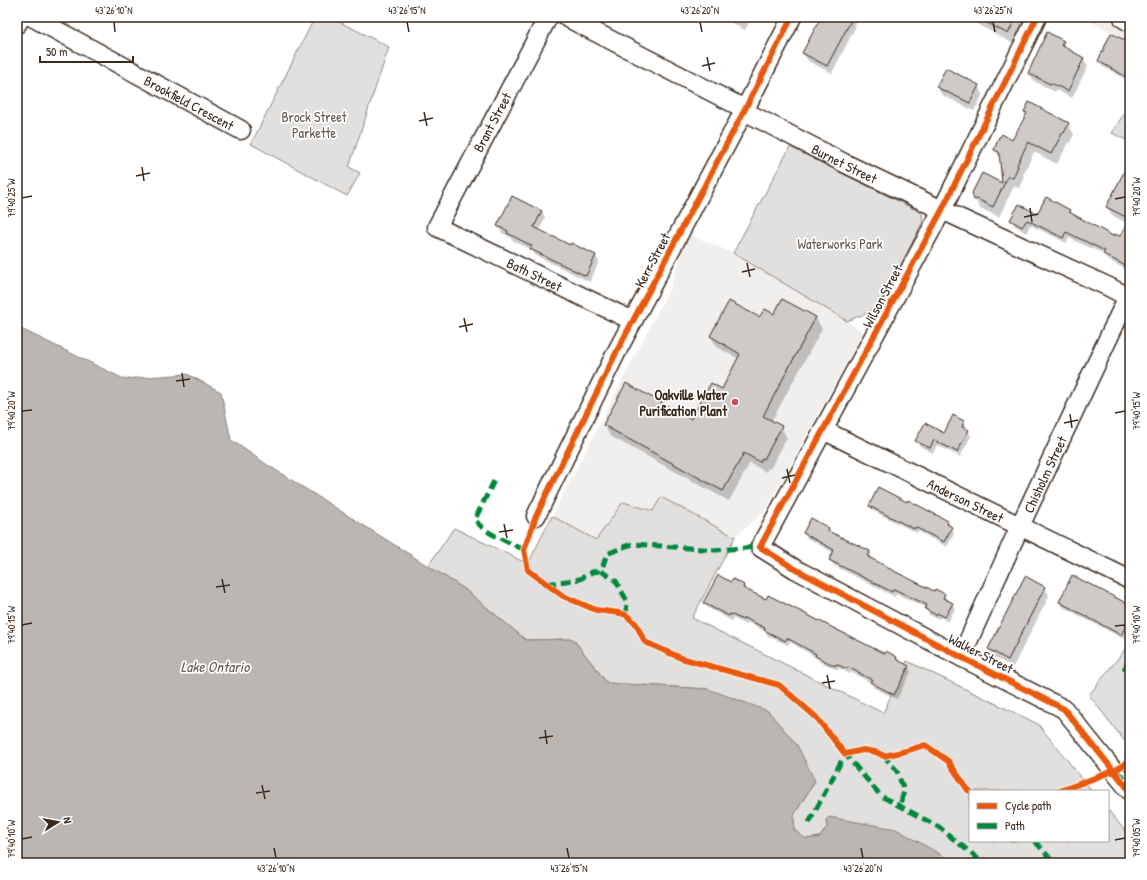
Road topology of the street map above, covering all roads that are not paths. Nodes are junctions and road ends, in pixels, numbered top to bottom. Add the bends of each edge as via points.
1 (21, 17) edge
2 (32, 17) edge
3 (548, 17) edge
4 (566, 17) edge
5 (792, 17) edge
6 (1037, 17) edge
7 (1125, 17) edge
8 (1130, 20) edge
9 (17, 24) edge
10 (744, 111) junction
11 (241, 130) dead end
12 (942, 210) junction
13 (437, 227) joint
14 (1129, 296) edge
15 (633, 321) junction
16 (823, 430) junction
17 (536, 516) dead end
18 (1020, 526) junction
19 (795, 569) joint
20 (1130, 580) edge
21 (961, 657) junction
22 (1130, 790) edge

1 - 9 street
2 - 11 street, Brookfield Crescent
3 - 13 street, Brant Street
4 - 10 street, Burnet Street via 737,105
5 - 10 street, Kerr Street
6 - 12 street, Wilson Street
7 - 8 main road
10 - 12 street, Burnet Street
10 - 15 street, Kerr Street
12 - 14 street, Burnet Street
12 - 16 street, Wilson Street
13 - 15 street, Bath Street
14 - 18 street, Chisholm Street
15 - 17 street, Kerr Street
16 - 18 street, Anderson Street
16 - 19 street, Wilson Street via 760,547
18 - 20 street, Anderson Street
18 - 21 street, Chisholm Street
19 - 21 street, Walker Street
21 - 22 street, Walker Street via 1064,709

